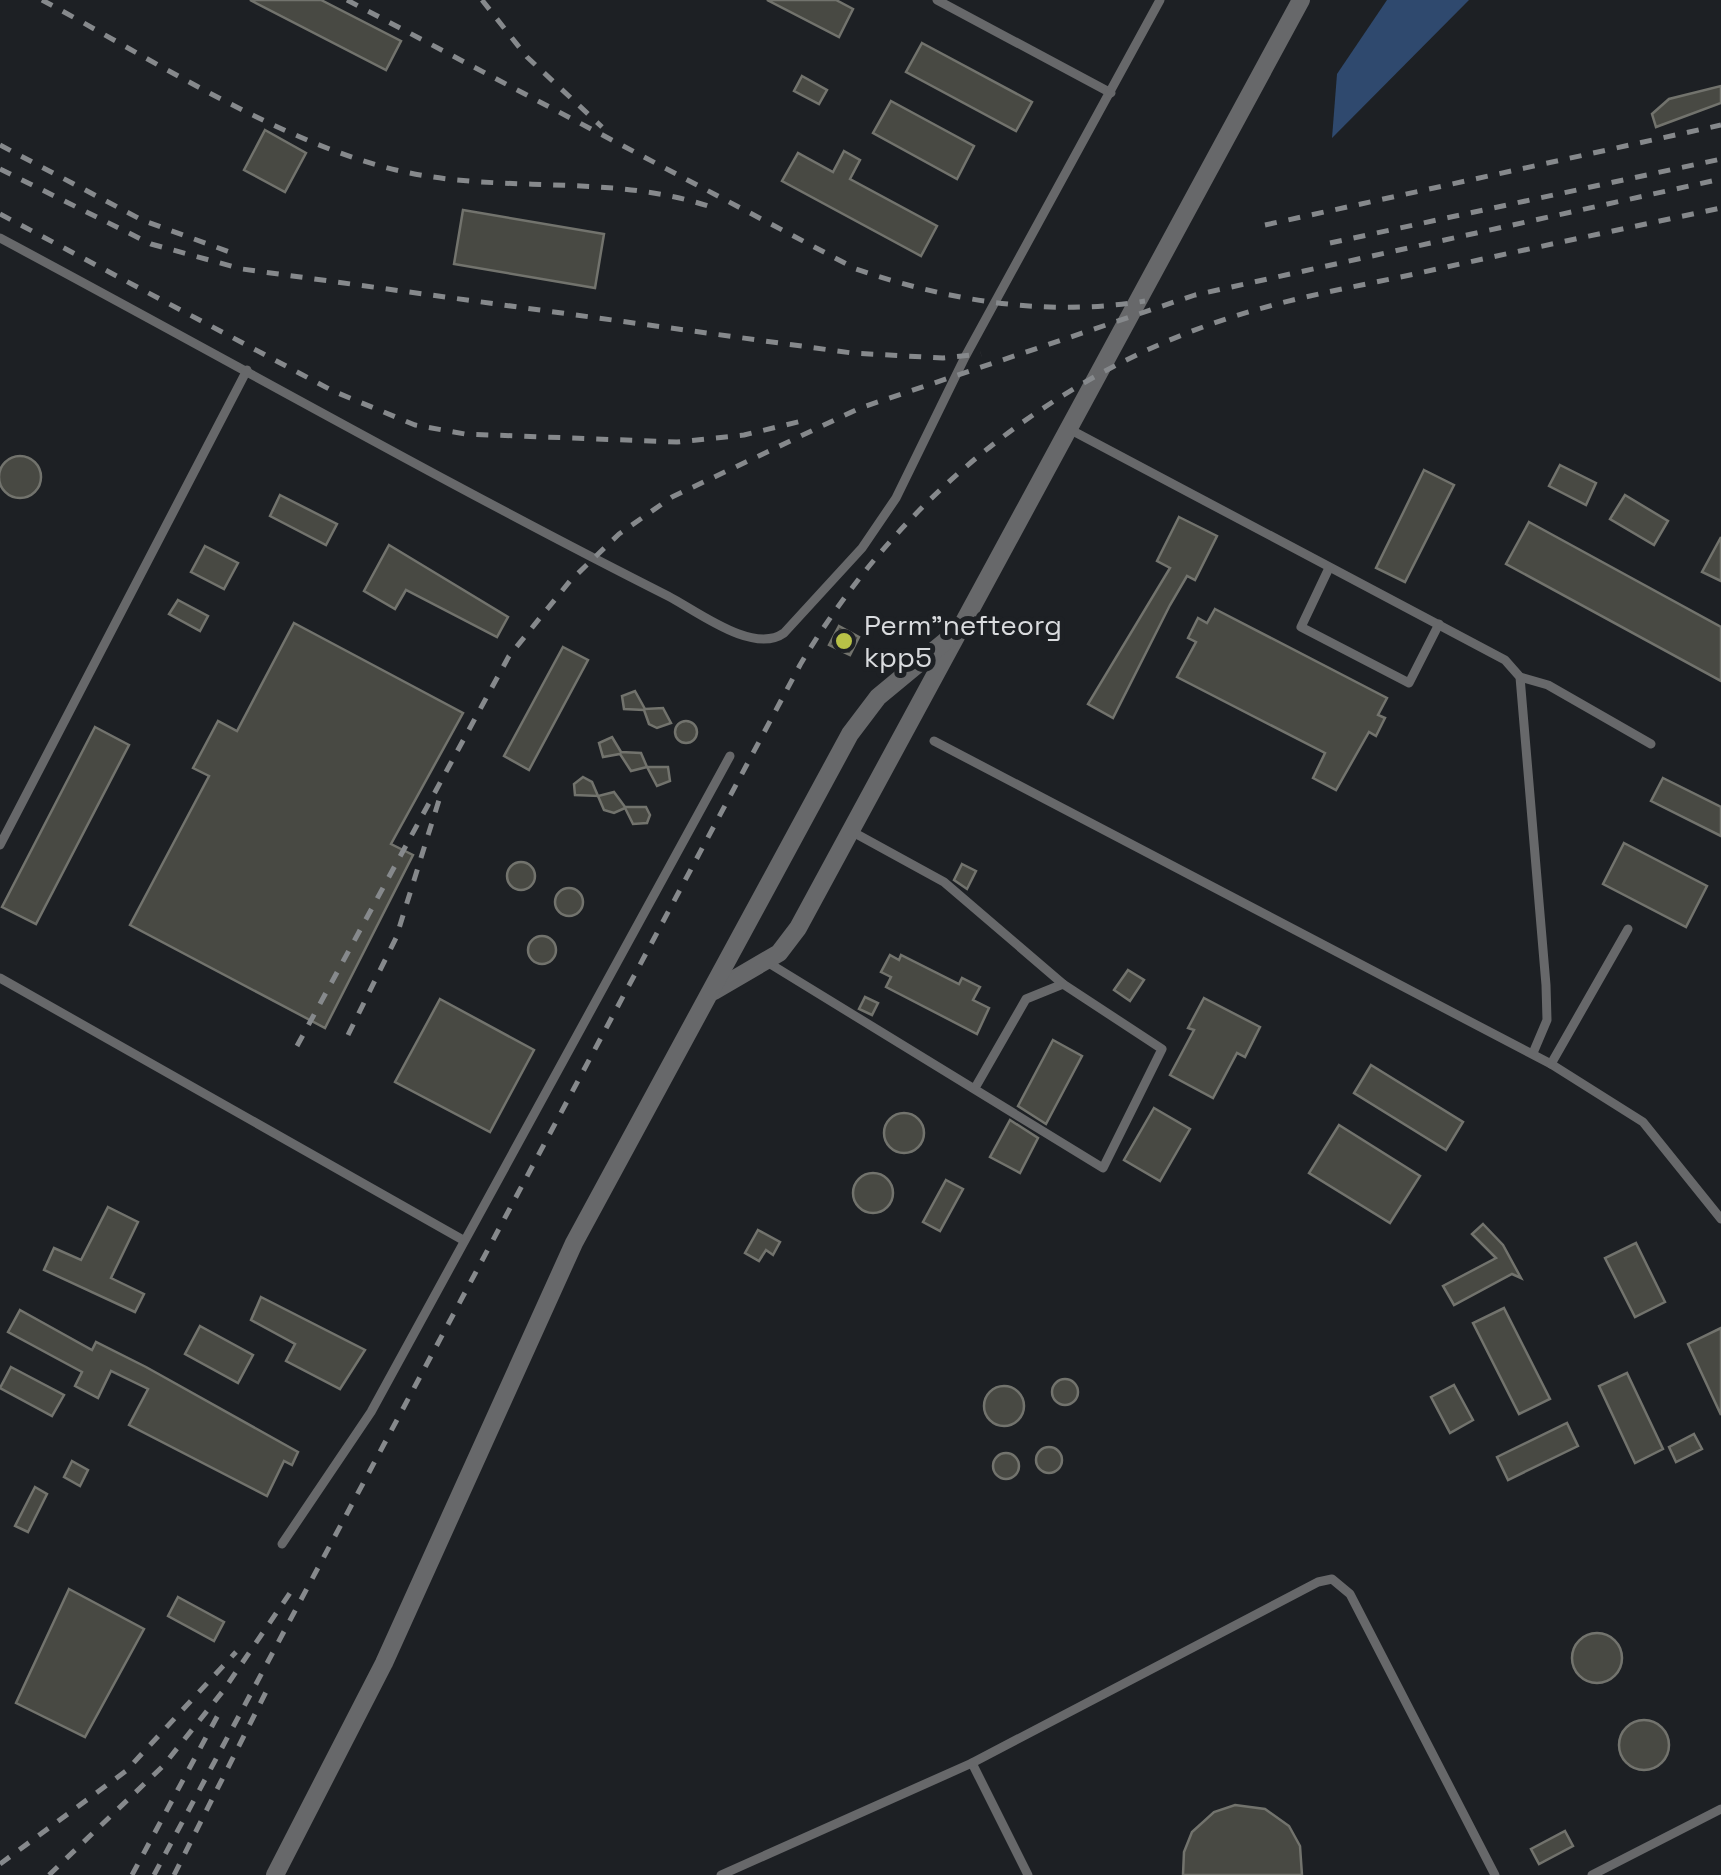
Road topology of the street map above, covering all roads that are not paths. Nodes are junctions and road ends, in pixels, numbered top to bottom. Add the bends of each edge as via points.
1 (937, 0) edge
2 (1160, 0) edge
3 (1301, 0) edge
4 (1111, 93) junction
5 (0, 238) edge
6 (248, 370) junction
7 (1071, 430) junction
8 (1329, 568) junction
9 (1439, 624) junction
10 (965, 625) junction
11 (1520, 677) junction
12 (934, 740) dead end
13 (1651, 744) dead end
14 (730, 756) dead end
15 (851, 831) junction
16 (0, 845) edge
17 (1628, 929) dead end
18 (767, 962) junction
19 (0, 978) edge
20 (1063, 984) junction
21 (706, 998) junction
22 (1534, 1054) junction
23 (1552, 1064) junction
24 (975, 1088) junction
25 (1721, 1219) edge
26 (462, 1240) junction
27 (282, 1544) dead end
28 (972, 1763) junction
29 (1721, 1809) edge
30 (276, 1875) edge
31 (720, 1875) edge
32 (1028, 1875) edge
33 (1496, 1875) edge
34 (1592, 1875) edge

1 - 4 lane
2 - 4 lane
3 - 7 street
4 - 6 lane via 880,523 784,633 770,640 742,634 593,558
5 - 6 lane
6 - 16 lane
7 - 8 lane
7 - 10 street
8 - 9 lane
8 - 9 lane via 1301,627 1409,683
9 - 11 lane via 1505,660
10 - 15 street
10 - 21 street via 865,711
11 - 13 lane via 1548,685
11 - 22 lane via 1546,985 1547,1020
12 - 22 lane
14 - 26 lane
15 - 18 street via 798,928
15 - 20 lane via 944,882
17 - 23 lane
18 - 21 street
18 - 24 lane
19 - 26 lane
20 - 24 lane via 1026,998
20 - 24 lane via 1162,1049 1103,1168
21 - 30 street via 574,1242 384,1663
22 - 23 lane
23 - 25 lane via 1642,1122
26 - 27 lane via 371,1412
28 - 31 lane
28 - 32 lane
28 - 33 lane via 1332,1579 1350,1594
29 - 34 lane

